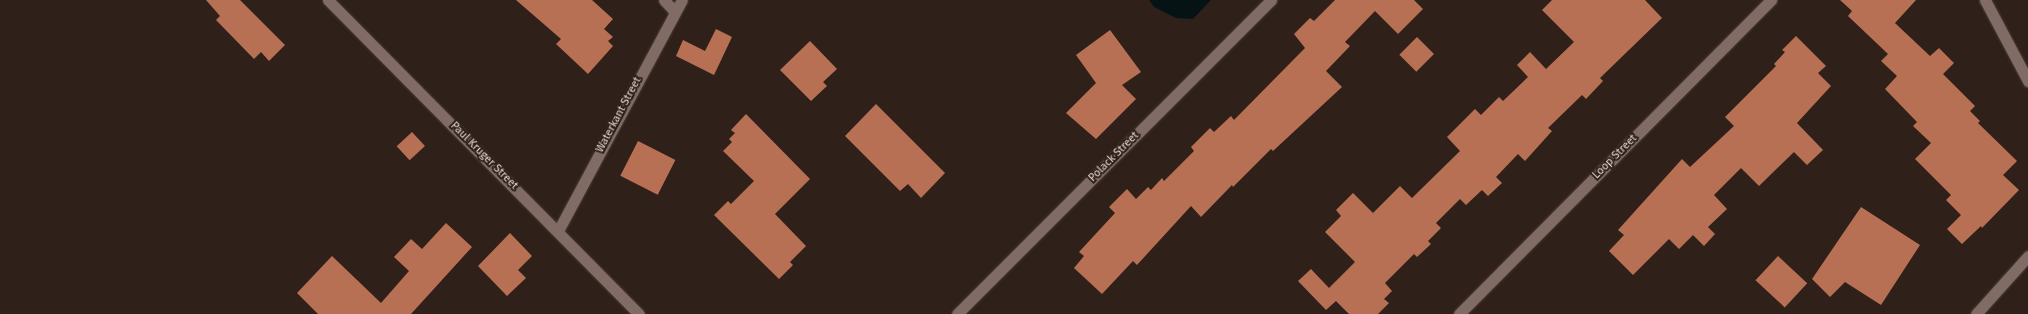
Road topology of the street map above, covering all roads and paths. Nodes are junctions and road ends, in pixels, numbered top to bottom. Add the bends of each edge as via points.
1 (328, 0) edge
2 (664, 0) edge
3 (682, 0) edge
4 (1271, 0) edge
5 (1771, 0) edge
6 (1985, 0) edge
7 (675, 12) junction
8 (2028, 81) edge
9 (558, 231) junction
10 (2028, 256) edge
11 (639, 314) edge
12 (957, 314) edge
13 (1459, 314) edge
14 (1976, 314) edge

1 - 9 street, Paul Kruger Street
2 - 7 street
3 - 7 street, Waterkant Street
4 - 12 street, Polack Street
5 - 13 street, Loop Street
6 - 8 street
7 - 9 street, Waterkant Street
9 - 11 street, Paul Kruger Street
10 - 14 street

